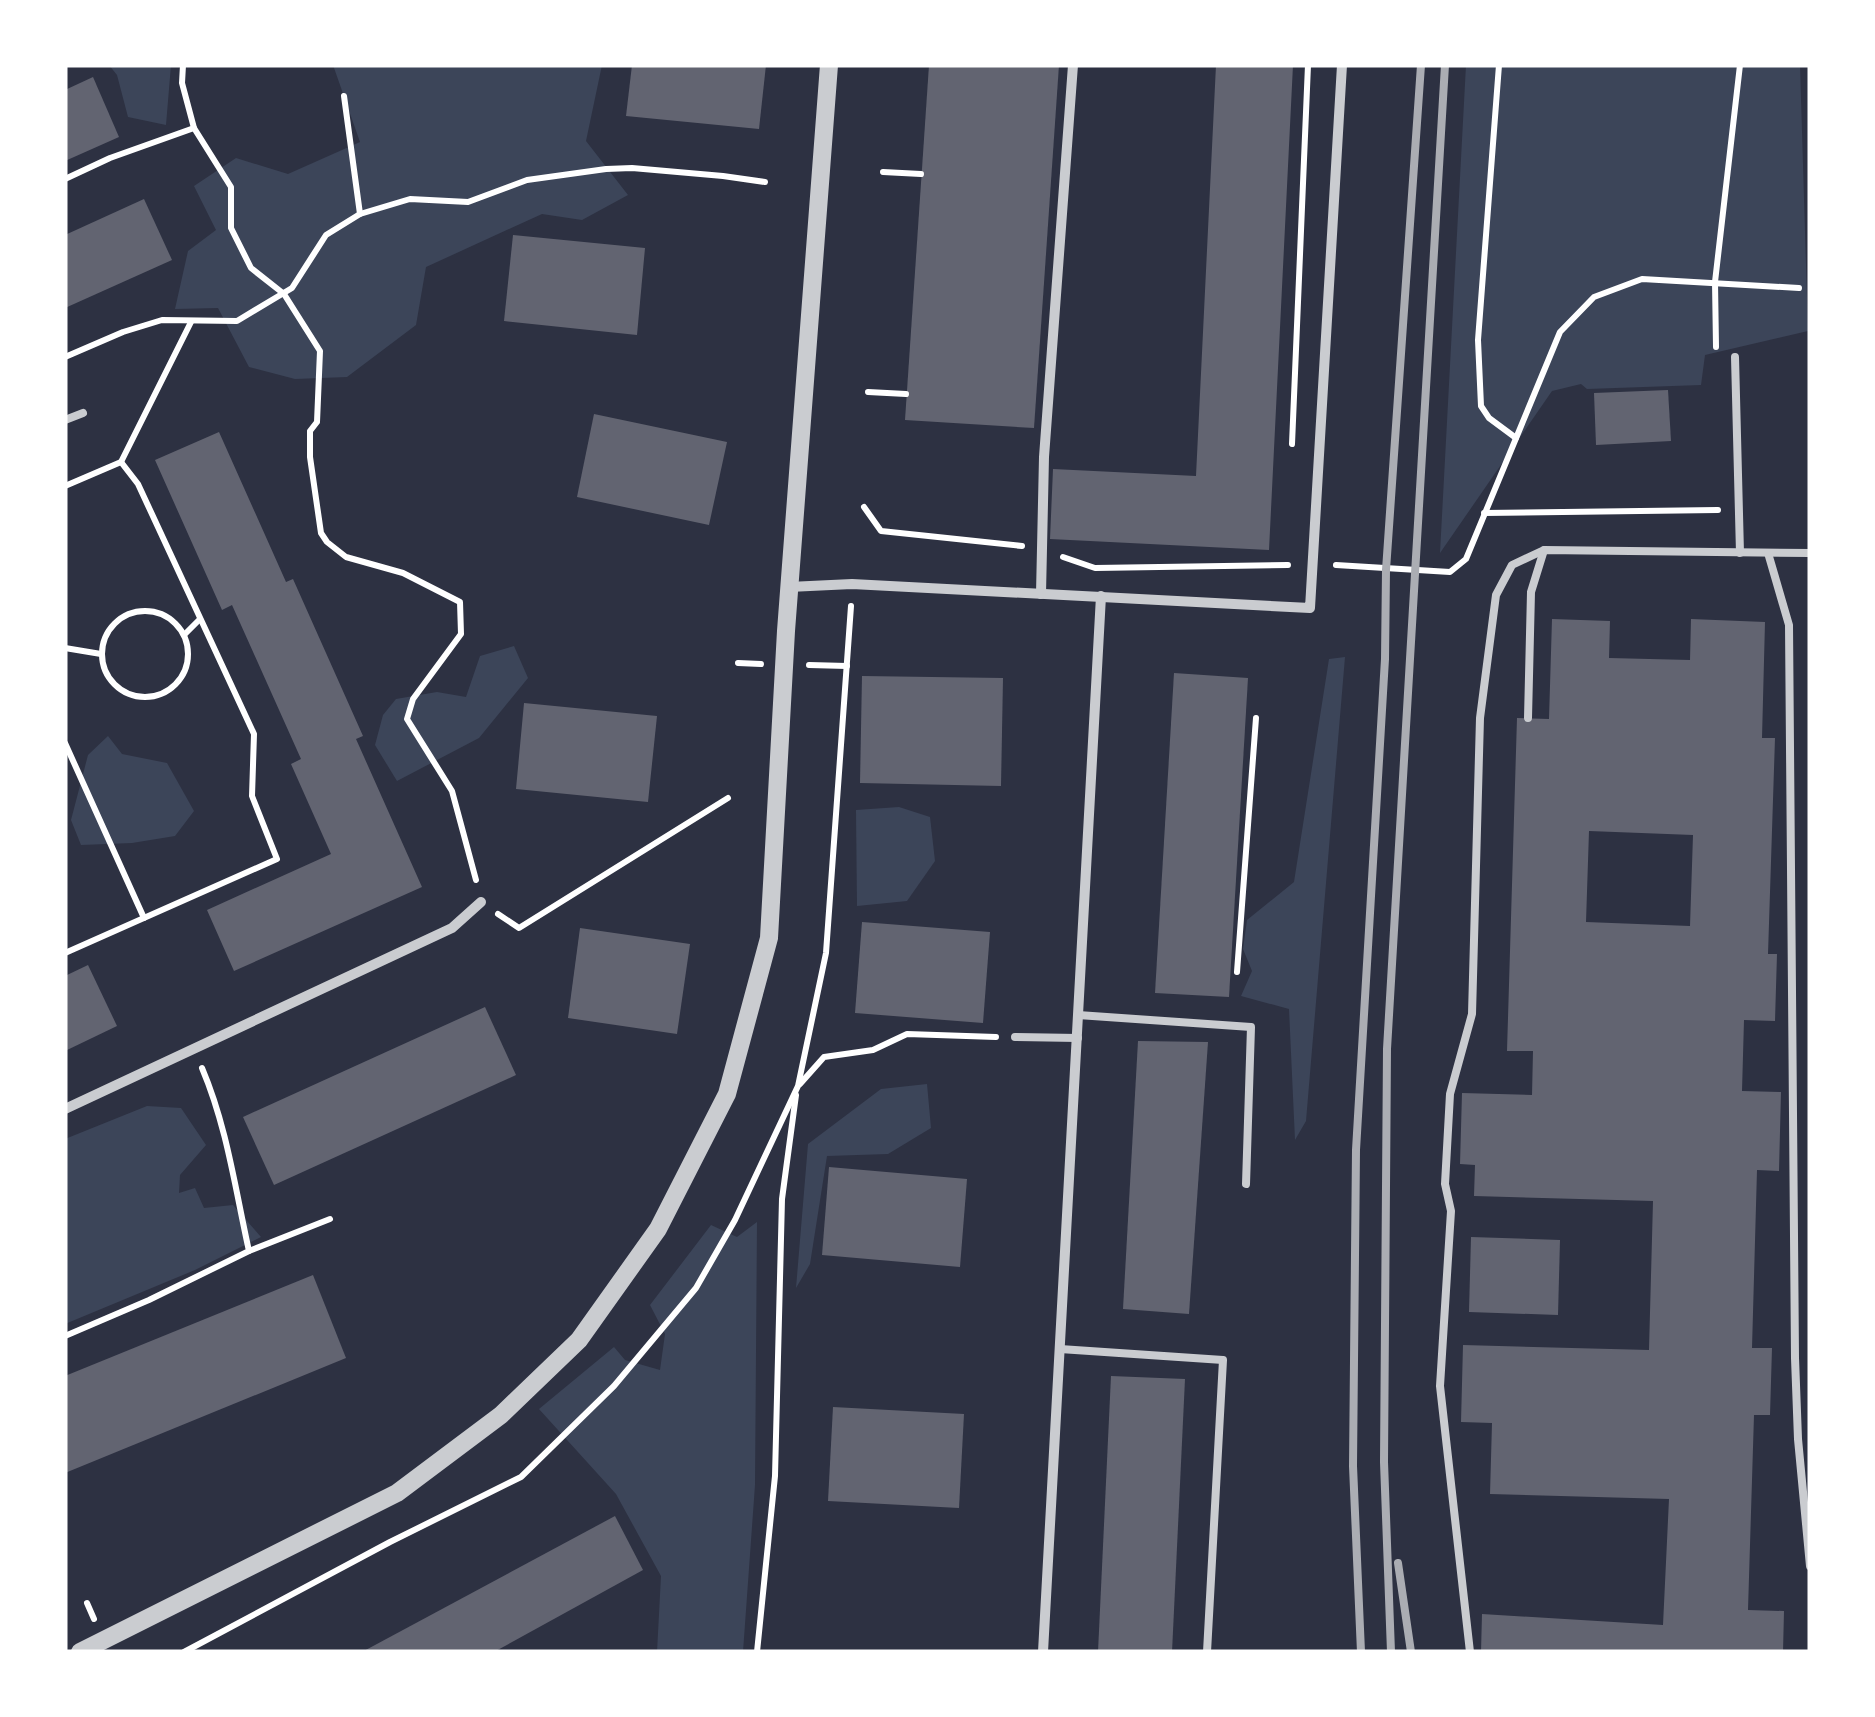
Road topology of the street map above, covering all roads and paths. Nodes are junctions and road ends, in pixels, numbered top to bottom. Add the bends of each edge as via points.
1 (184, 65) edge
2 (829, 65) edge
3 (1073, 65) edge
4 (1308, 65) edge
5 (1342, 65) edge
6 (1499, 65) edge
7 (1740, 65) edge
8 (344, 96) dead end
9 (194, 128) junction
10 (882, 172) dead end
11 (921, 174) dead end
12 (65, 179) edge
13 (765, 182) dead end
14 (360, 214) junction
15 (1716, 282) junction
16 (1799, 288) dead end
17 (284, 294) junction
18 (192, 322) junction
19 (65, 357) edge
20 (1734, 357) dead end
21 (868, 392) dead end
22 (906, 394) dead end
23 (82, 413) dead end
24 (65, 420) edge
25 (1516, 438) junction
26 (1292, 450) dead end
27 (121, 462) junction
28 (65, 486) edge
29 (864, 507) dead end
30 (1719, 510) dead end
31 (1484, 513) junction
32 (1288, 546) dead end
33 (1042, 548) junction
34 (1544, 550) junction
35 (1740, 553) junction
36 (1768, 553) junction
37 (1810, 554) edge
38 (1312, 563) junction
39 (1287, 565) junction
40 (789, 587) junction
41 (1041, 594) junction
42 (1102, 596) junction
43 (200, 620) junction
44 (184, 635) junction
45 (65, 648) edge
46 (101, 654) junction
47 (1256, 718) dead end
48 (1528, 718) dead end
49 (65, 743) edge
50 (728, 798) dead end
51 (482, 902) junction
52 (144, 918) junction
53 (65, 953) edge
54 (1238, 972) dead end
55 (1078, 1016) junction
56 (1015, 1037) joint
57 (1078, 1038) junction
58 (194, 1049) junction
59 (65, 1109) edge
60 (1246, 1184) dead end
61 (330, 1219) dead end
62 (250, 1250) junction
63 (65, 1336) edge
64 (1060, 1349) junction
65 (1810, 1566) edge
66 (80, 1652) edge
67 (757, 1652) edge
68 (1043, 1652) edge
69 (1207, 1652) edge
70 (1470, 1652) edge

1 - 9 path
2 - 40 street
3 - 33 street
4 - 26 path
5 - 38 street
6 - 25 path via 1478,340 1481,406
7 - 15 path
8 - 14 path
9 - 12 path
9 - 17 path via 231,188 231,228 252,268
10 - 11 path
13 - 14 path via 606,169 526,180 468,202 410,198
14 - 17 path via 326,235
15 - 16 path
15 - 25 path via 1642,279 1594,297 1560,332
17 - 18 path via 237,321
17 - 51 path via 320,351 310,457 321,533 346,557 403,573 460,602 461,634 412,699 407,719 452,791
18 - 19 path via 162,320
18 - 27 path
20 - 35 lane
21 - 22 path
23 - 24 lane
25 - 31 path
27 - 28 path
27 - 43 path via 138,484
29 - 33 path via 880,531
30 - 31 path
31 - 38 path via 1466,559 1450,572
32 - 39 path
33 - 39 path via 1094,568
33 - 41 street
34 - 35 lane
34 - 48 lane via 1531,592
34 - 70 lane via 1512,565 1496,596 1480,718 1472,1014 1450,1094 1445,1184 1451,1212 1440,1386
35 - 36 lane
36 - 37 lane
36 - 65 lane via 1789,625 1795,1358
38 - 39 path
38 - 42 street via 1310,608
40 - 41 street
40 - 66 street via 769,938 727,1094 658,1229 579,1340 501,1415 396,1493
41 - 42 street
42 - 55 street
43 - 44 path
43 - 52 path via 254,734 252,796 277,858
44 - 46 path via 164,615 136,612 112,627
44 - 46 path via 188,663 174,688 161,695 120,690
45 - 46 path
47 - 54 path
49 - 52 path
50 - 51 path via 519,928
51 - 58 street via 452,928
52 - 53 path
55 - 57 street
55 - 60 lane via 1251,1027
56 - 57 lane
56 - 67 path via 906,1034 872,1050 824,1057 798,1086 782,1200 774,1476
57 - 64 street
58 - 59 street
58 - 62 path via 218,1105
61 - 62 path
62 - 63 path
64 - 68 street
64 - 69 lane via 1222,1360

